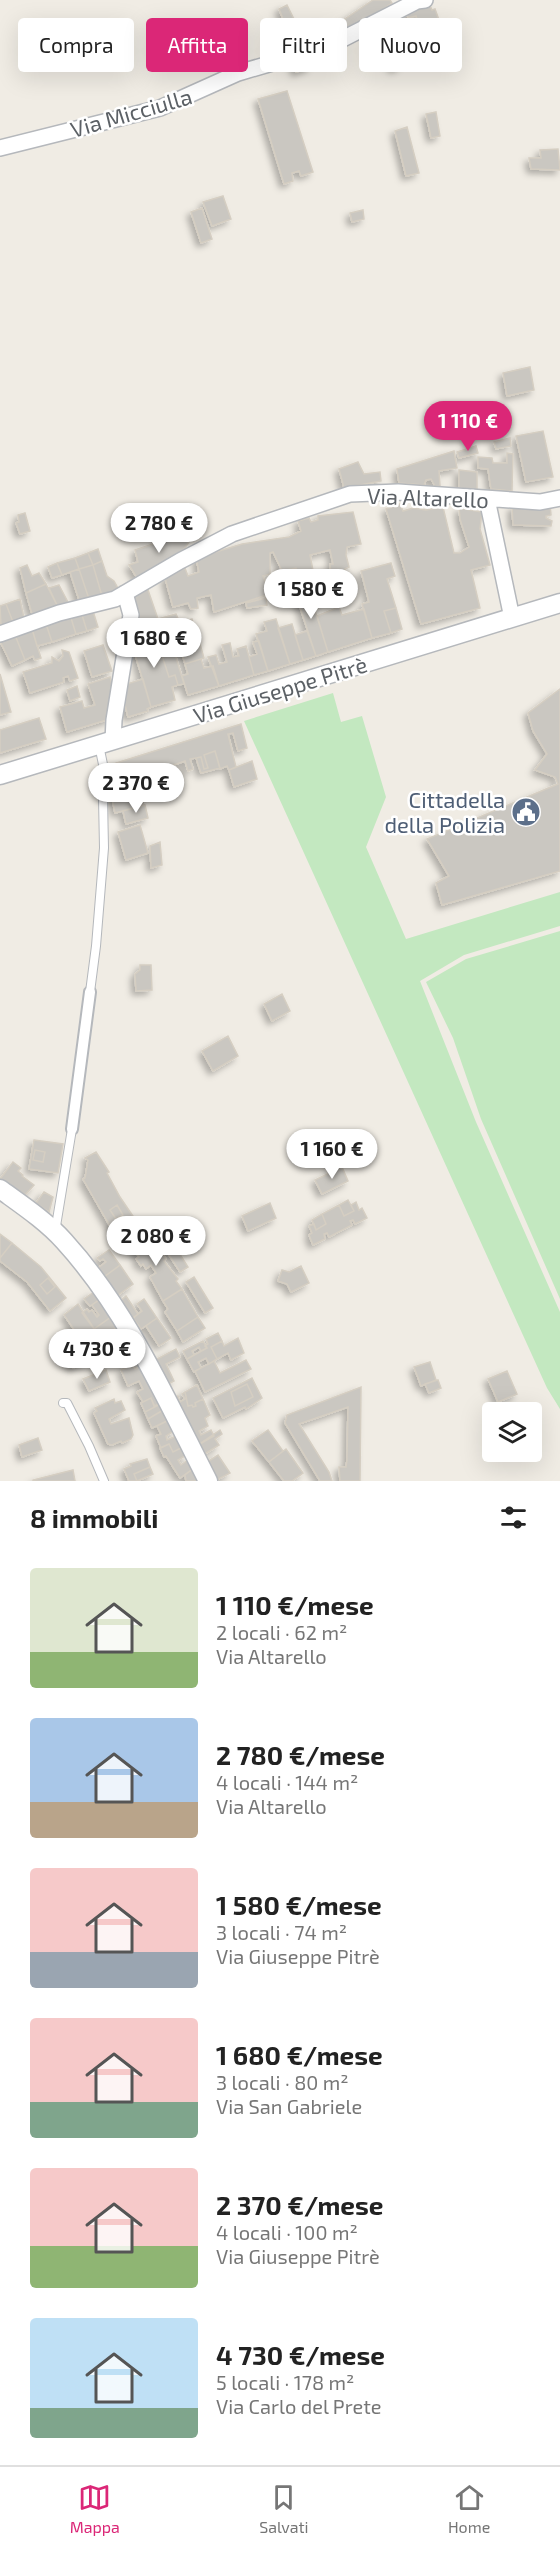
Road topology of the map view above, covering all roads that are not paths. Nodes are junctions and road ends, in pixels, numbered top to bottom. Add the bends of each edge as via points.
1 (425, 0) edge
2 (0, 148) edge
3 (560, 498) edge
4 (487, 499) junction
5 (125, 593) junction
6 (560, 603) edge
7 (512, 618) junction
8 (0, 634) edge
9 (106, 743) junction
10 (0, 776) edge
11 (90, 992) joint
12 (72, 1129) joint
13 (0, 1189) edge
14 (55, 1233) junction
15 (63, 1402) dead end
16 (104, 1481) edge
17 (208, 1481) edge

1 - 2 street, Via Micciulla via 327,47 238,74 160,108
3 - 4 street, Via Altarello via 540,502
4 - 5 street, Via Altarello via 398,492 350,494 232,534
4 - 7 street
5 - 8 street, Via Altarello
5 - 9 street via 131,615 114,720
6 - 7 street, Via Giuseppe Pitrè
7 - 9 street, Via Giuseppe Pitrè
9 - 10 street, Via Giuseppe Pitrè
9 - 11 lane via 104,848
11 - 12 street
12 - 14 lane
13 - 14 street
14 - 17 street via 89,1271 141,1351
15 - 16 lane via 76,1420

